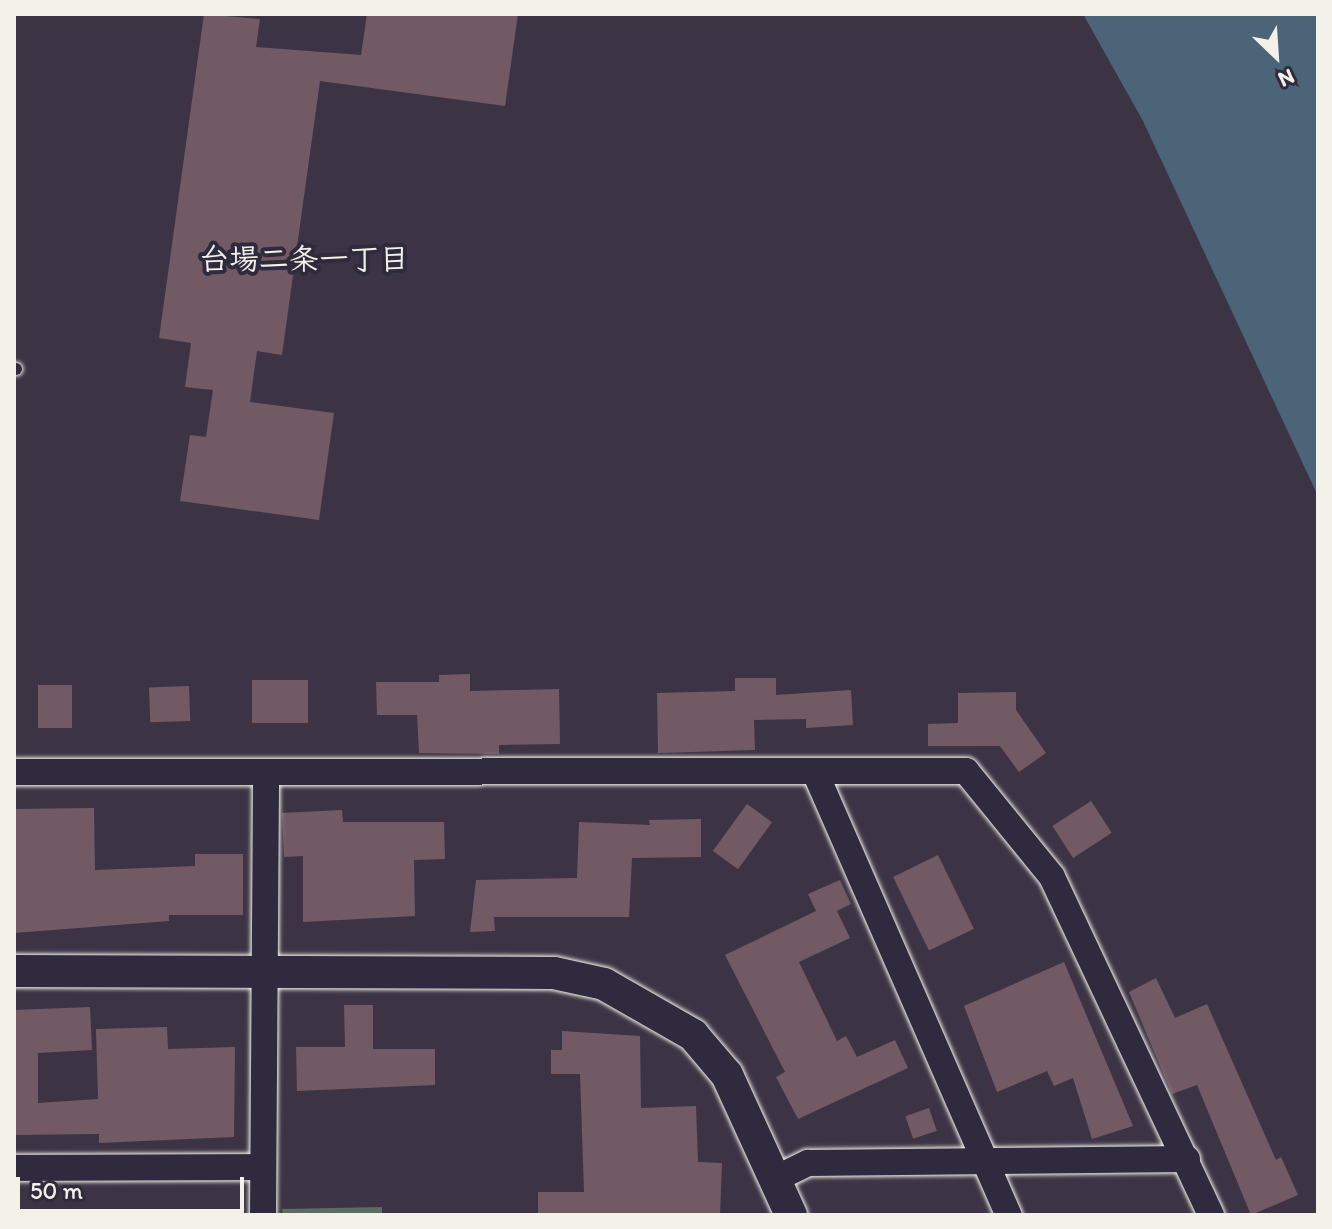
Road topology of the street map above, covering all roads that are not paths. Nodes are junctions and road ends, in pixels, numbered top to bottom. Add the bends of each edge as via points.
1 (14, 772) edge
2 (266, 772) junction
3 (815, 772) junction
4 (265, 970) junction
5 (14, 971) edge
6 (1187, 1159) junction
7 (985, 1162) junction
8 (262, 1167) junction
9 (14, 1168) edge
10 (775, 1179) junction
11 (263, 1215) edge
12 (791, 1215) edge
13 (1009, 1215) edge
14 (1211, 1215) edge

1 - 2 street
2 - 3 street
2 - 4 street
3 - 6 street via 966,771 1052,877
3 - 7 street
4 - 5 street
4 - 8 street
4 - 10 street via 554,973 604,984 693,1035 727,1075
6 - 7 street
6 - 14 street
7 - 10 street via 808,1163
7 - 13 street
8 - 9 street
8 - 11 street
10 - 12 street

